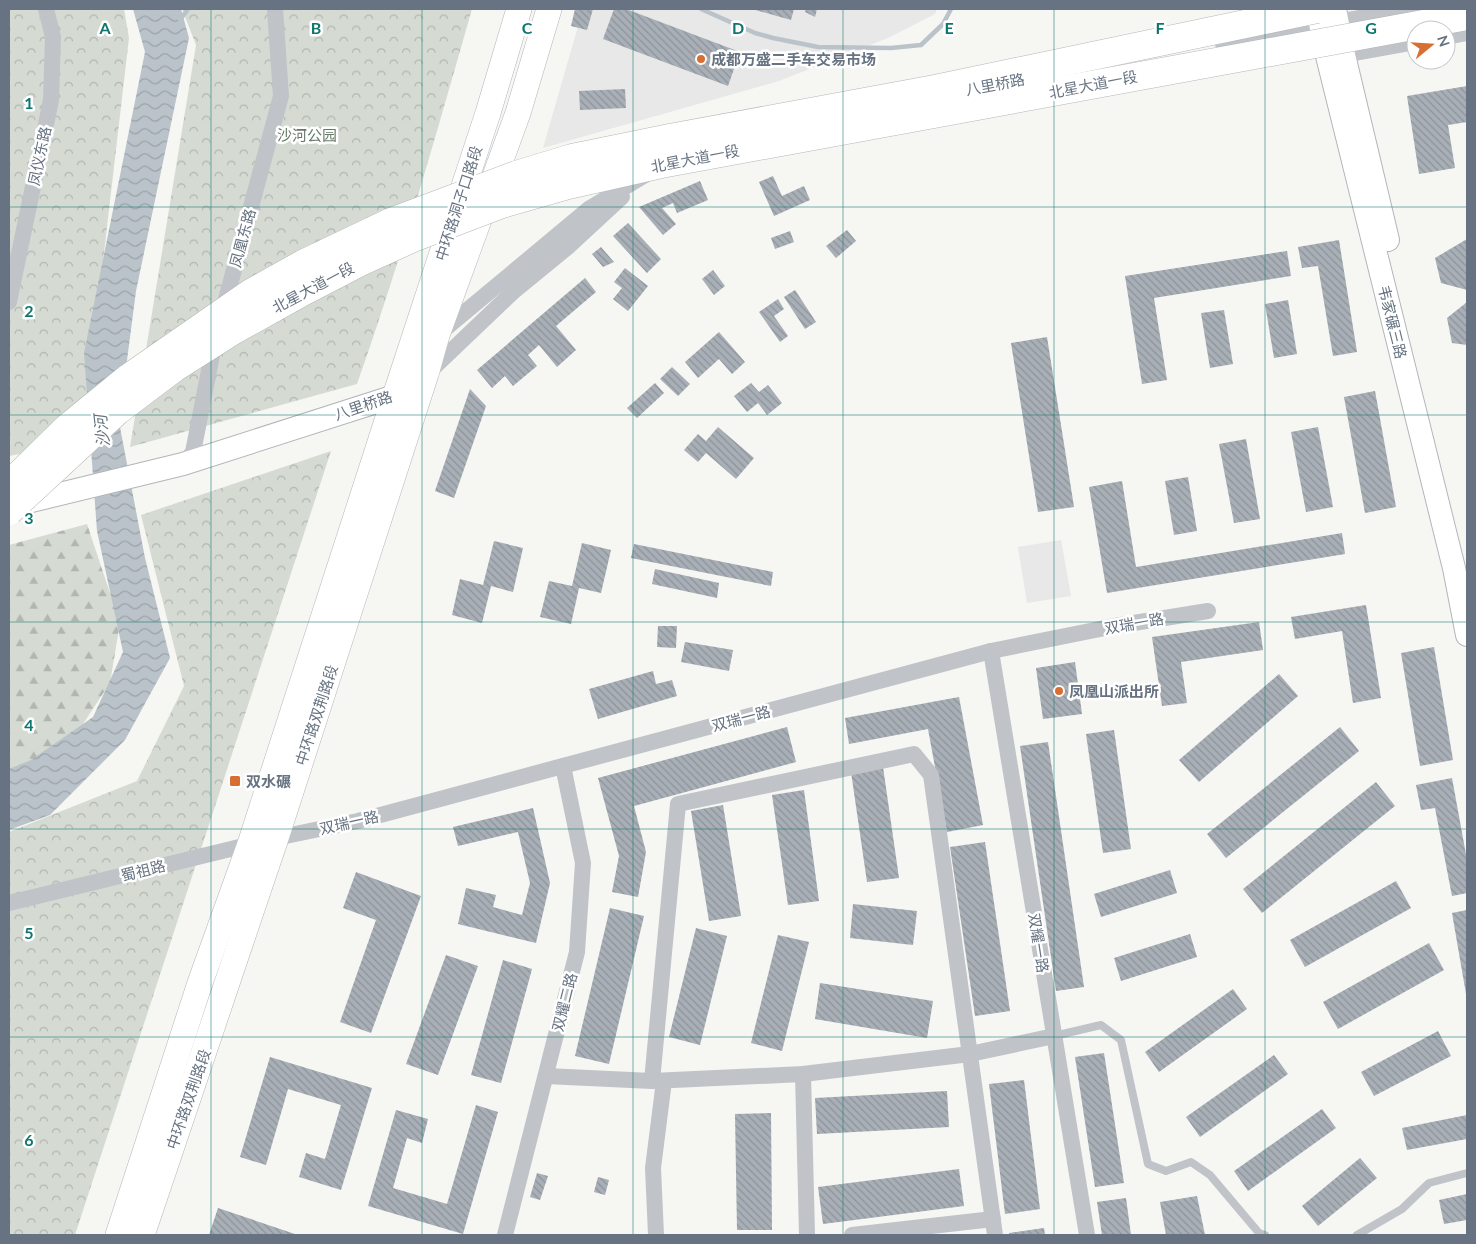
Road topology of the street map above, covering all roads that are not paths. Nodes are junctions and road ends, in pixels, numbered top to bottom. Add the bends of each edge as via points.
1 (46, 9) edge
2 (275, 9) edge
3 (519, 9) edge
4 (549, 9) edge
5 (1274, 9) edge
6 (1411, 9) edge
7 (1325, 14) edge
8 (1467, 16) edge
9 (1406, 43) edge
10 (1335, 53) junction
11 (647, 174) junction
12 (9, 302) edge
13 (437, 335) junction
14 (426, 374) junction
15 (394, 396) junction
16 (183, 464) junction
17 (9, 485) edge
18 (9, 507) edge
19 (9, 512) edge
20 (1464, 566) edge
21 (1208, 611) dead end
22 (1467, 635) edge
23 (991, 651) junction
24 (563, 766) junction
25 (276, 838) junction
26 (250, 844) junction
27 (9, 903) edge
28 (1054, 1036) junction
29 (970, 1054) junction
30 (802, 1074) junction
31 (546, 1076) junction
32 (658, 1081) junction
33 (1467, 1173) edge
34 (994, 1227) edge
35 (118, 1235) edge
36 (142, 1235) edge
37 (505, 1235) edge
38 (656, 1235) edge
39 (807, 1235) edge
40 (852, 1235) edge
41 (1087, 1235) edge
42 (1265, 1235) edge
43 (1357, 1235) edge

1 - 12 street, 凤仪东路 via 53,37 50,100
2 - 16 street, 凤凰东路 via 281,96 212,348 193,452
3 - 15 main road, 中环路洞子口路段
4 - 13 main road, 中环路洞子口路段 via 518,113
5 - 11 street, 八里桥路 via 1248,18 766,109 728,122 676,147
6 - 7 street, 八里桥路
7 - 10 main road, 韦家碾三路
7 - 11 street, 八里桥路 via 708,144 681,152
7 - 17 highway, 北星大道一段, bridge via 661,140 572,158 516,175 390,222 251,293 128,379 67,428
8 - 19 highway, 北星大道一段, bridge via 661,164 502,204 369,258 234,330 174,368 117,411
9 - 10 street, 八里桥路
10 - 11 street, 八里桥路 via 1296,51 865,122 757,159
10 - 20 main road, 韦家碾三路
11 - 13 street, 八里桥路 via 590,208
11 - 14 street, 八里桥路
13 - 14 main road, 中环路双荆路段
14 - 15 main road, 八里桥路
14 - 25 main road, 中环路双荆路段
15 - 16 main road, 八里桥路
15 - 26 main road, 中环路双荆路段
16 - 18 main road, 八里桥路
20 - 22 main road, 韦家碾三路
21 - 23 street, 双瑞一路
23 - 24 street, 双瑞一路
23 - 28 street, 双耀一路
24 - 25 street, 双瑞一路 via 358,821
24 - 31 street, 双耀二路 via 583,863 577,952
25 - 26 street, 蜀祖路
25 - 36 main road, 中环路双荆路段
26 - 27 street, 蜀祖路
26 - 35 main road, 中环路双荆路段 via 200,983
28 - 29 street
28 - 41 street, 双耀一路
28 - 42 lane via 1101,1025 1122,1040 1148,1164 1166,1171 1191,1162 1210,1175 1259,1233
29 - 30 street
29 - 32 street via 931,775 914,754 678,804
29 - 34 street
30 - 32 street
30 - 39 street
31 - 32 street
31 - 37 street, 双耀二路
32 - 38 street via 653,1168
33 - 43 lane via 1428,1183 1402,1209
34 - 40 street

